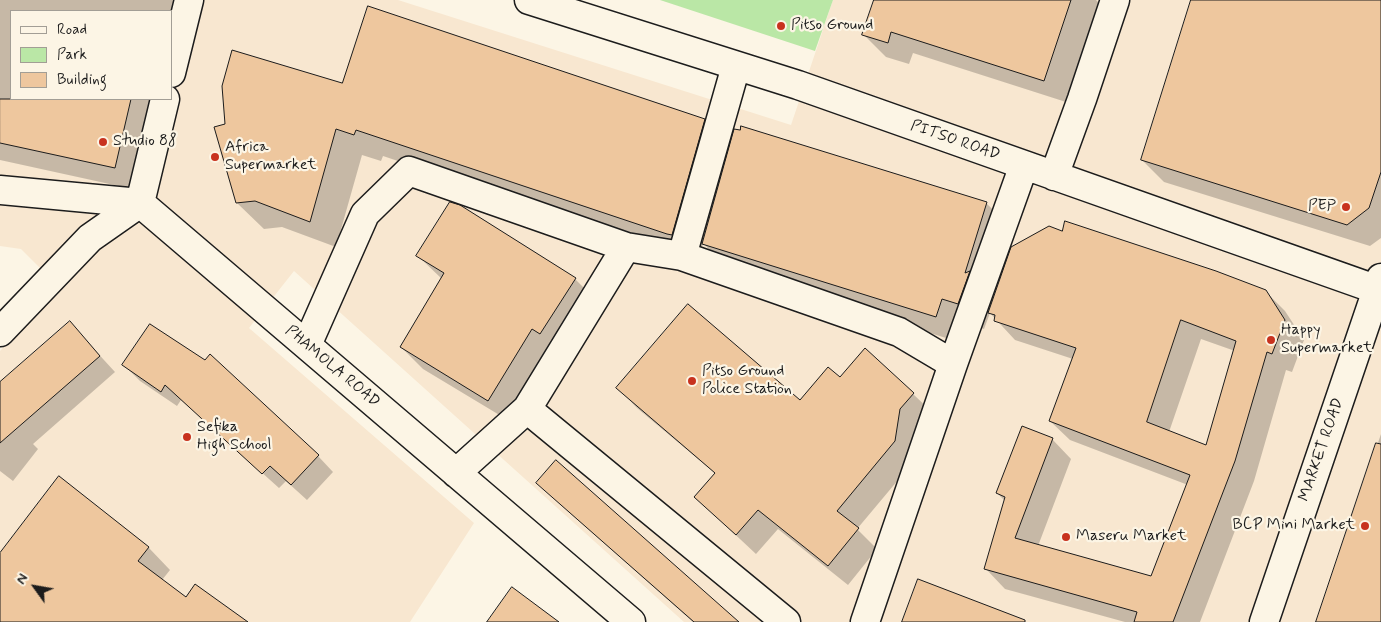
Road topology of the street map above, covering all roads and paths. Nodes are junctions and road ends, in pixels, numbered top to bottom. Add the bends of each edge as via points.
1 (189, 0) edge
2 (529, 0) edge
3 (1115, 0) edge
4 (736, 66) junction
5 (172, 69) edge
6 (165, 100) edge
7 (1024, 165) junction
8 (1054, 176) junction
9 (0, 190) edge
10 (140, 203) junction
11 (626, 247) junction
12 (682, 256) junction
13 (1380, 286) edge
14 (0, 332) edge
15 (306, 345) junction
16 (953, 364) junction
17 (527, 408) junction
18 (456, 473) junction
19 (631, 622) edge
20 (786, 622) edge
21 (864, 622) edge
22 (1264, 622) edge

1 - 5 street
2 - 4 street, PITSO ROAD
3 - 8 street
4 - 7 street, PITSO ROAD
4 - 12 street
6 - 10 street
7 - 8 street, PITSO ROAD
7 - 16 street
8 - 13 street, PITSO ROAD
9 - 10 street
10 - 14 street via 90,238
10 - 15 street, PHAMOLA ROAD
11 - 12 street
11 - 15 street via 409,171 365,214
11 - 17 street
12 - 16 street via 899,332
13 - 22 street, MARKET ROAD
15 - 18 street, PHAMOLA ROAD
16 - 21 street
17 - 18 street
17 - 20 street
18 - 19 street, PHAMOLA ROAD

